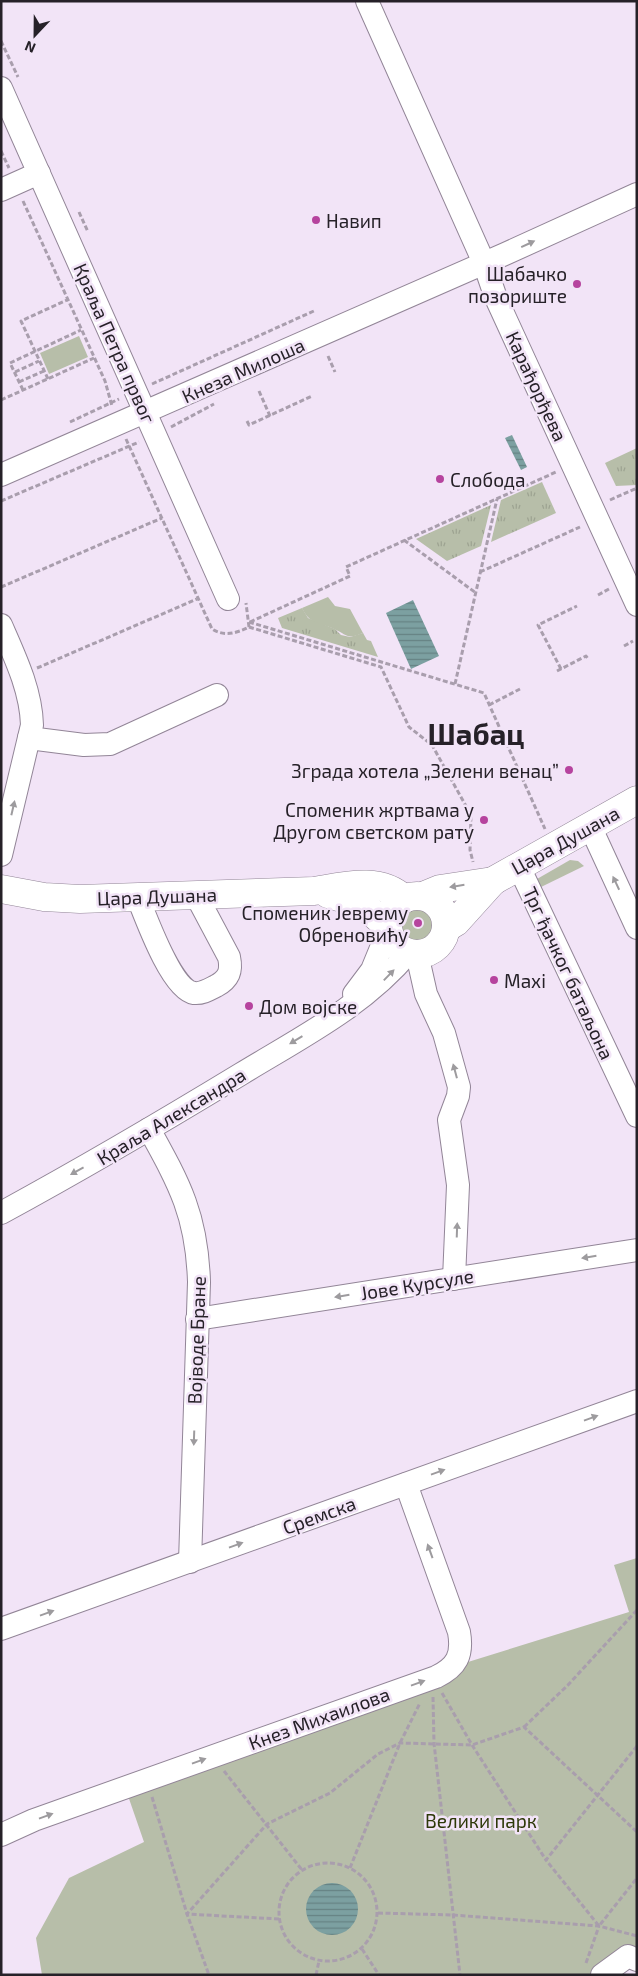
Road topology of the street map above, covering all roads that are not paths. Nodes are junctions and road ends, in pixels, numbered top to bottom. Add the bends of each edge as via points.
1 (367, 1) edge
2 (1, 88) edge
3 (39, 173) junction
4 (8, 187) edge
5 (637, 194) edge
6 (484, 263) junction
7 (146, 413) junction
8 (1, 475) edge
9 (228, 599) dead end
10 (637, 605) edge
11 (1, 625) edge
12 (217, 696) dead end
13 (29, 738) junction
14 (637, 800) edge
15 (590, 826) junction
16 (1, 855) edge
17 (519, 867) junction
18 (484, 874) junction
19 (1, 889) edge
20 (314, 892) junction
21 (196, 895) junction
22 (414, 897) junction
23 (138, 898) junction
24 (446, 928) junction
25 (637, 928) edge
26 (388, 929) junction
27 (413, 953) junction
28 (338, 1014) junction
29 (628, 1074) edge
30 (637, 1116) edge
31 (149, 1129) junction
32 (1, 1213) edge
33 (637, 1250) edge
34 (454, 1279) junction
35 (197, 1319) junction
36 (637, 1401) edge
37 (406, 1484) junction
38 (190, 1562) junction
39 (1, 1630) edge
40 (1, 1835) edge
41 (637, 1960) edge
42 (593, 1971) edge

1 - 6 street, Карађорђева
2 - 3 street, Краља Петра првог
3 - 4 street
3 - 7 street, Краља Петра првог
6 -> 5 street, Кнеза Милоша
6 - 7 street, Кнеза Милоша
6 - 10 street, Карађорђева via 496,298
7 - 8 street, Кнеза Милоша
7 - 9 street, Краља Петра првог
11 - 13 street via 32,708
12 - 13 street via 110,744 84,745
16 -> 13 street
14 - 15 main road, Цара Душана
15 - 17 main road, Цара Душана
25 -> 15 street
17 - 18 main road, Цара Душана
17 - 29 street, Трг ђачког батаљона
18 -> 22 main road, Цара Душана
18 - 24 main road, Цара Душана via 456,922
19 - 23 main road, Цара Душана via 53,897
20 - 21 main road, Цара Душана
20 - 22 main road, Цара Душана via 342,886 376,885
20 - 26 main road, Цара Душана via 363,904
21 - 23 main road, Цара Душана
21 - 23 street via 229,957 230,967 224,981 196,993 183,987 164,959
22 - 24 main road via 438,904 443,911
22 - 26 main road via 392,910
24 - 27 main road via 438,946 430,951
26 - 27 main road via 397,946
26 - 28 street, Краља Александра via 372,970
28 -> 27 street, Краља Александра via 379,985
34 -> 27 street via 458,1194 450,1120 459,1087 444,1033 426,994
28 -> 31 street, Краља Александра
29 - 30 street, Трг ђачког батаљона
31 -> 32 street, Краља Александра
31 - 35 street, Војводе Бране via 191,1214 197,1248
33 -> 34 street, Јове Курсуле
34 -> 35 street, Јове Курсуле
35 -> 38 street, Војводе Бране
37 -> 36 street, Сремска
38 -> 37 street, Сремска
40 -> 37 street, Кнез Михаилова via 34,1820 433,1678 454,1666 460,1654 461,1639
39 -> 38 street, Сремска
41 - 42 street via 628,1956

